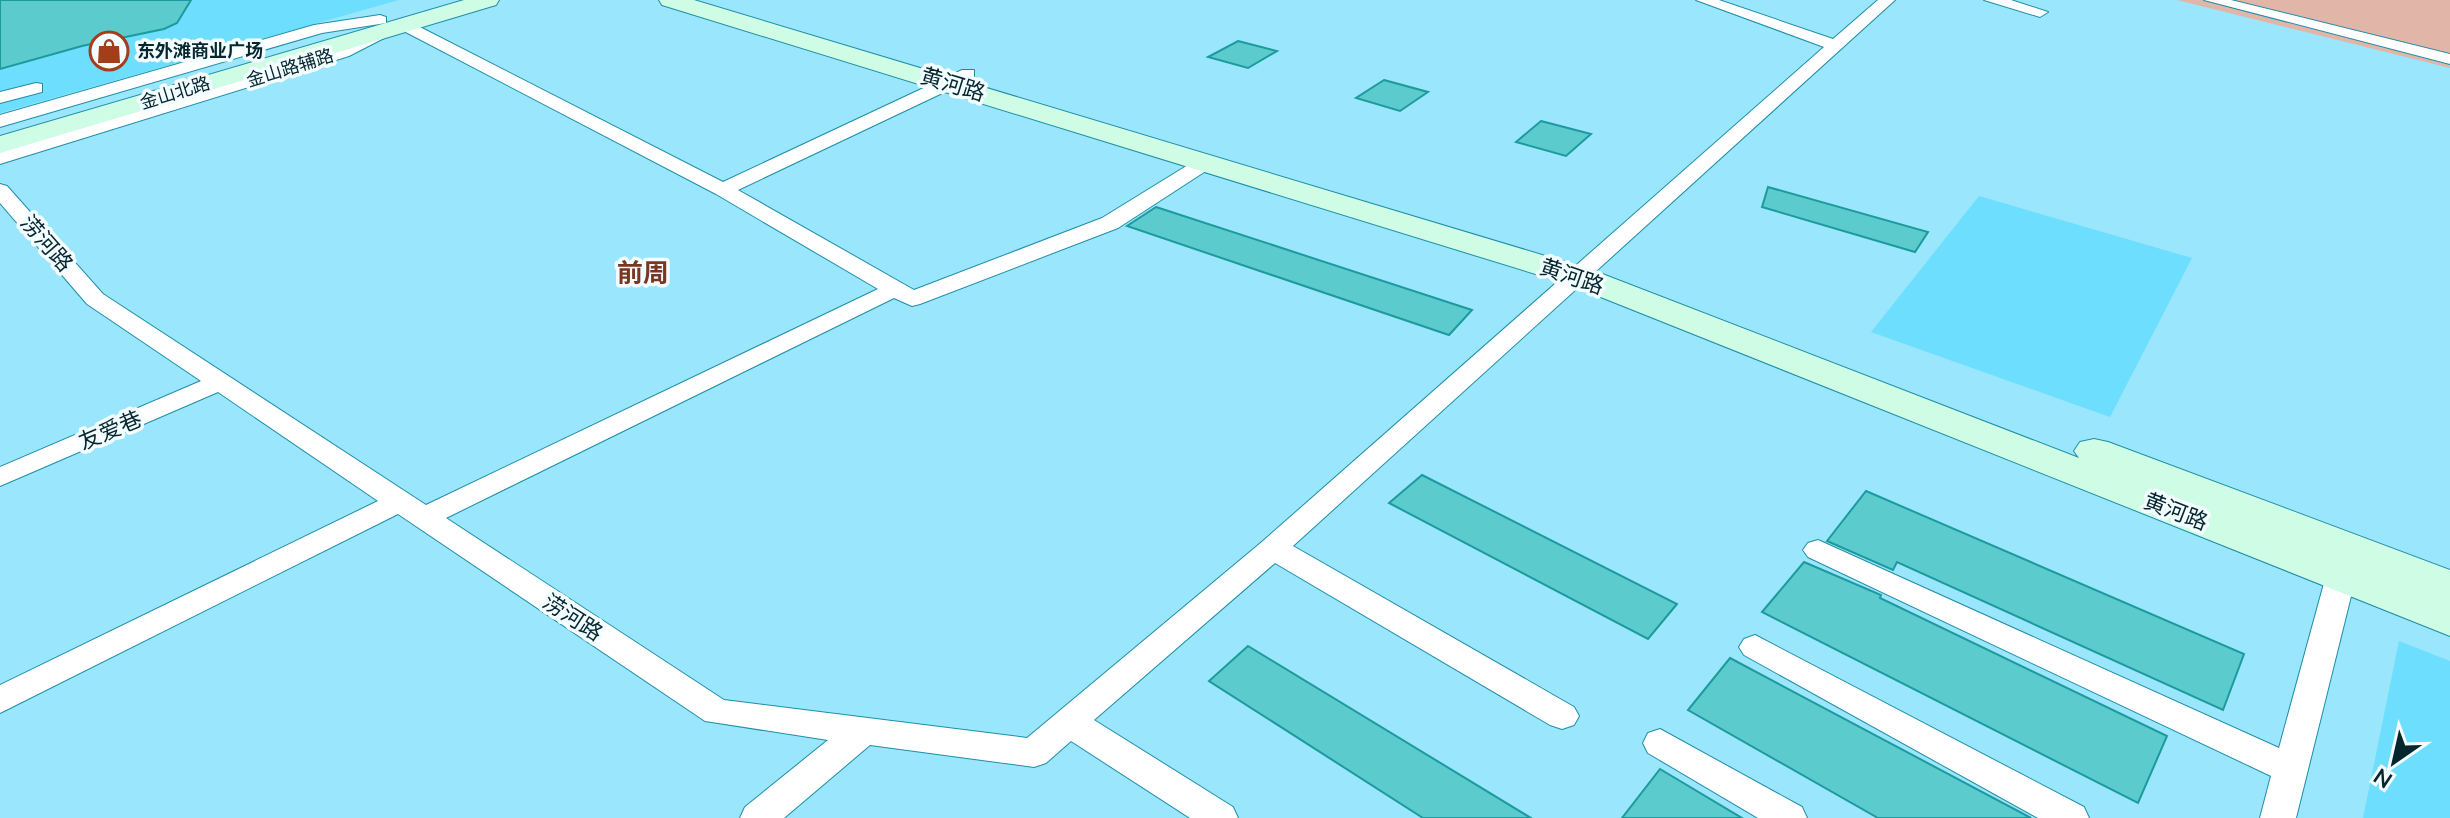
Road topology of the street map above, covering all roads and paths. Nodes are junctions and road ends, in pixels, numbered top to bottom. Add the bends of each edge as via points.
1 (515, 0) edge
2 (670, 0) edge
3 (718, 0) edge
4 (1704, 0) edge
5 (1887, 0) edge
6 (1992, 0) edge
7 (2212, 0) edge
8 (467, 2) edge
9 (2040, 12) dead end
10 (392, 24) junction
11 (1836, 46) junction
12 (2450, 59) edge
13 (960, 79) junction
14 (36, 88) dead end
15 (0, 98) edge
16 (9, 121) edge
17 (0, 145) edge
18 (0, 158) edge
19 (1208, 161) junction
20 (0, 190) edge
21 (723, 190) junction
22 (1589, 269) junction
23 (895, 289) junction
24 (220, 382) junction
25 (0, 477) edge
26 (411, 510) junction
27 (1273, 548) junction
28 (1818, 550) dead end
29 (2341, 576) junction
30 (2450, 587) edge
31 (2450, 619) edge
32 (1755, 647) dead end
33 (0, 700) edge
34 (1562, 716) dead end
35 (1069, 722) junction
36 (863, 731) junction
37 (1660, 743) dead end
38 (2290, 769) junction
39 (758, 818) edge
40 (1220, 818) edge
41 (1789, 818) edge
42 (2071, 818) edge
43 (2278, 818) edge

1 - 8 main road, 金山北路
2 - 13 main road, 黄河路
3 - 13 main road, 黄河路
4 - 11 street
5 - 11 street, 涝河路
6 - 9 street
7 - 12 street
8 - 10 main road, 金山北路
10 - 16 main road, 金山北路
10 - 17 main road, 金山北路
10 - 18 street, 金山路辅路 via 343,52
10 - 21 street
11 - 22 street, 涝河路
13 - 19 main road, 黄河路
13 - 21 street
13 - 22 main road, 黄河路
14 - 15 street
19 - 22 main road, 黄河路
19 - 23 street via 1110,223 912,299
20 - 24 street, 涝河路 via 95,299
21 - 23 street
22 - 27 street, 涝河路
22 - 29 main road, 黄河路
22 - 30 main road, 黄河路
23 - 26 street
24 - 25 street, 友爱巷
24 - 26 street, 涝河路
26 - 33 street
26 - 36 street, 涝河路 via 717,712
27 - 34 street
27 - 35 street, 涝河路
28 - 38 street
29 - 31 main road, 黄河路
29 - 38 street
32 - 42 street
35 - 36 street, 涝河路 via 1034,753
35 - 40 street
36 - 39 street
37 - 41 street
38 - 43 street

